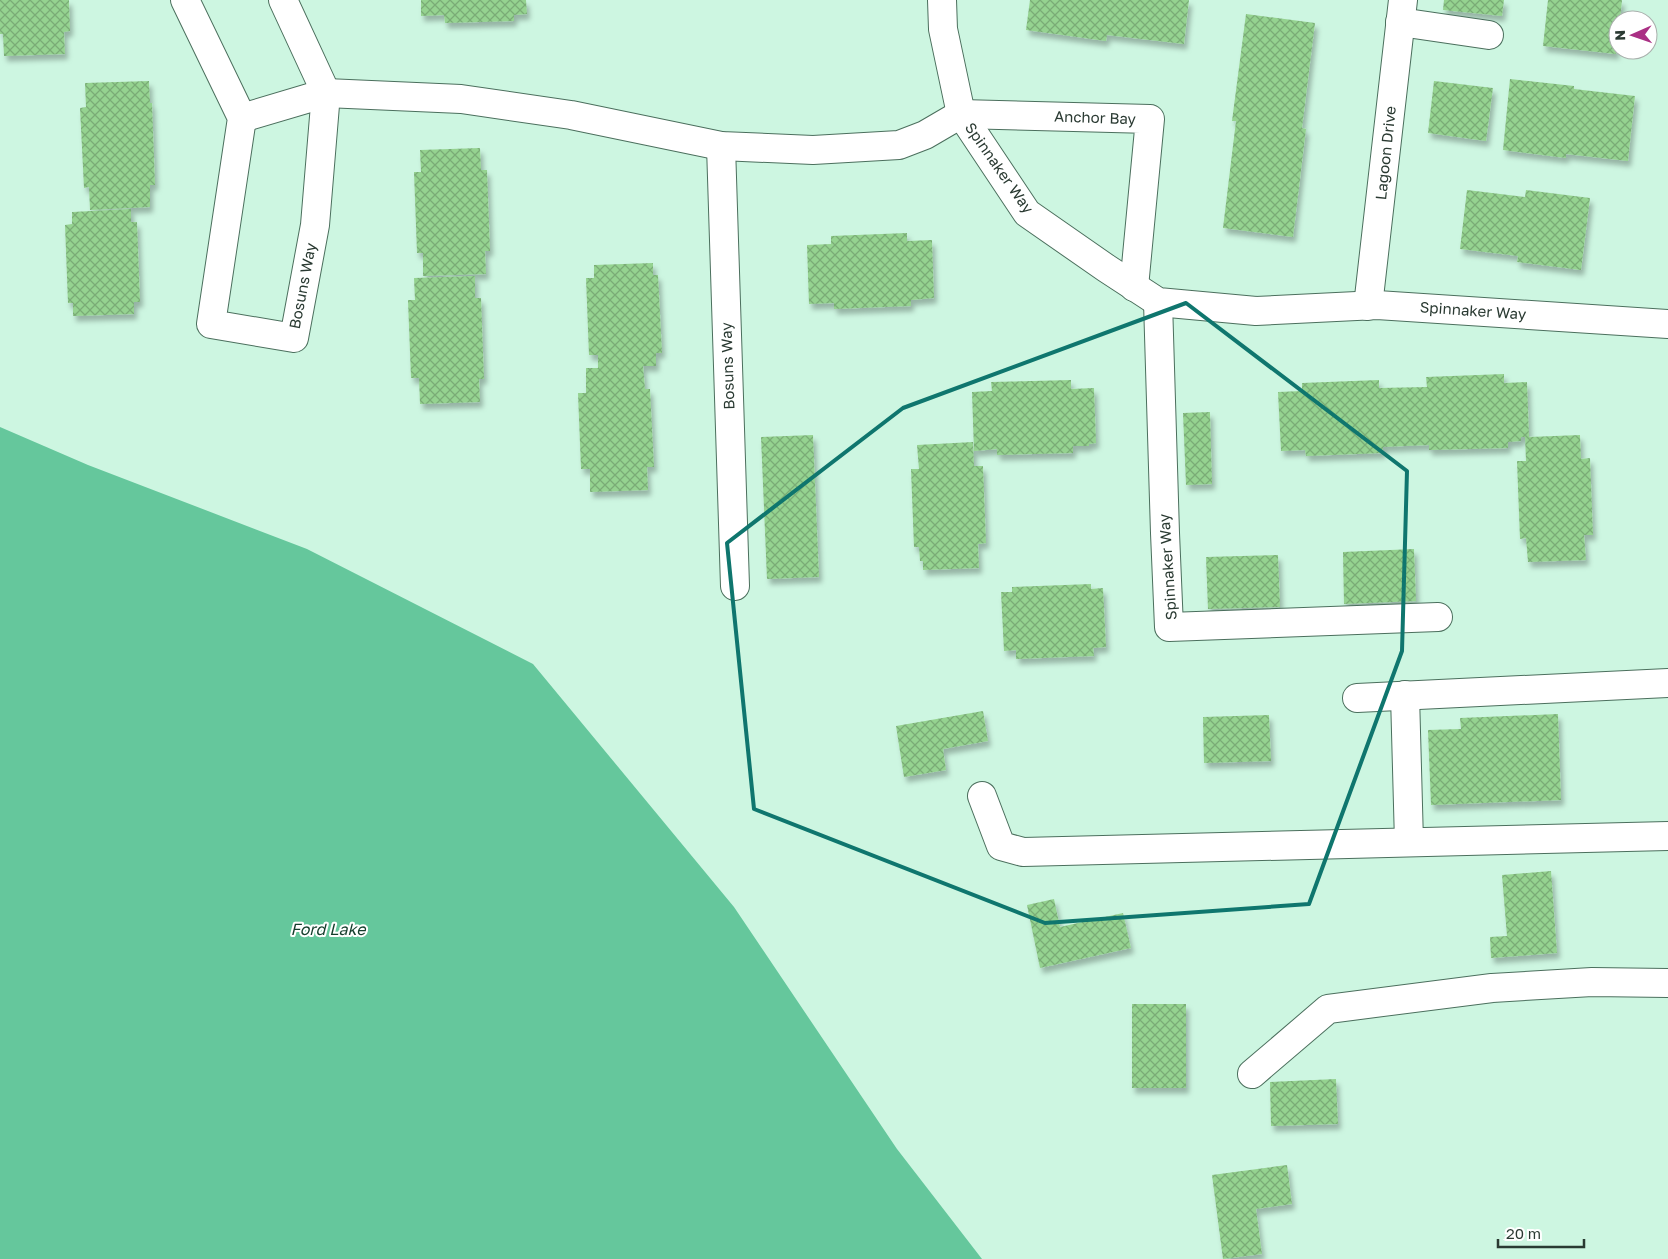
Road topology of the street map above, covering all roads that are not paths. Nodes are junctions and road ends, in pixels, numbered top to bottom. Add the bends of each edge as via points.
1 (185, 0) edge
2 (282, 0) edge
3 (942, 0) edge
4 (1401, 11) edge
5 (1489, 34) dead end
6 (326, 93) junction
7 (961, 114) junction
8 (242, 118) junction
9 (720, 146) junction
10 (1134, 287) junction
11 (1158, 302) junction
12 (1368, 306) junction
13 (1668, 324) edge
14 (735, 586) dead end
15 (1438, 617) dead end
16 (1668, 683) edge
17 (1404, 695) junction
18 (1357, 698) dead end
19 (982, 796) dead end
20 (1668, 836) edge
21 (1409, 842) junction
22 (1668, 983) edge
23 (1252, 1074) dead end

1 - 8 street
2 - 6 street
3 - 7 street, Spinnaker Way via 942,29
4 - 5 street
4 - 12 street, Lagoon Drive
6 - 8 street
6 - 8 street, Bosuns Way via 315,225 294,338 211,324
6 - 9 street via 461,99 572,115
7 - 9 street via 925,135 899,145 813,150
7 - 10 street, Spinnaker Way via 1027,213
7 - 10 street, Anchor Bay via 1150,119
9 - 14 street, Bosuns Way
10 - 11 street, Spinnaker Way
11 - 12 street, Spinnaker Way via 1256,311
11 - 15 street, Spinnaker Way via 1169,627
12 - 13 street, Spinnaker Way
16 - 17 street
17 - 18 street
17 - 21 street
19 - 21 street via 1001,846 1023,852
20 - 21 street
22 - 23 street via 1592,982 1492,988 1328,1009

